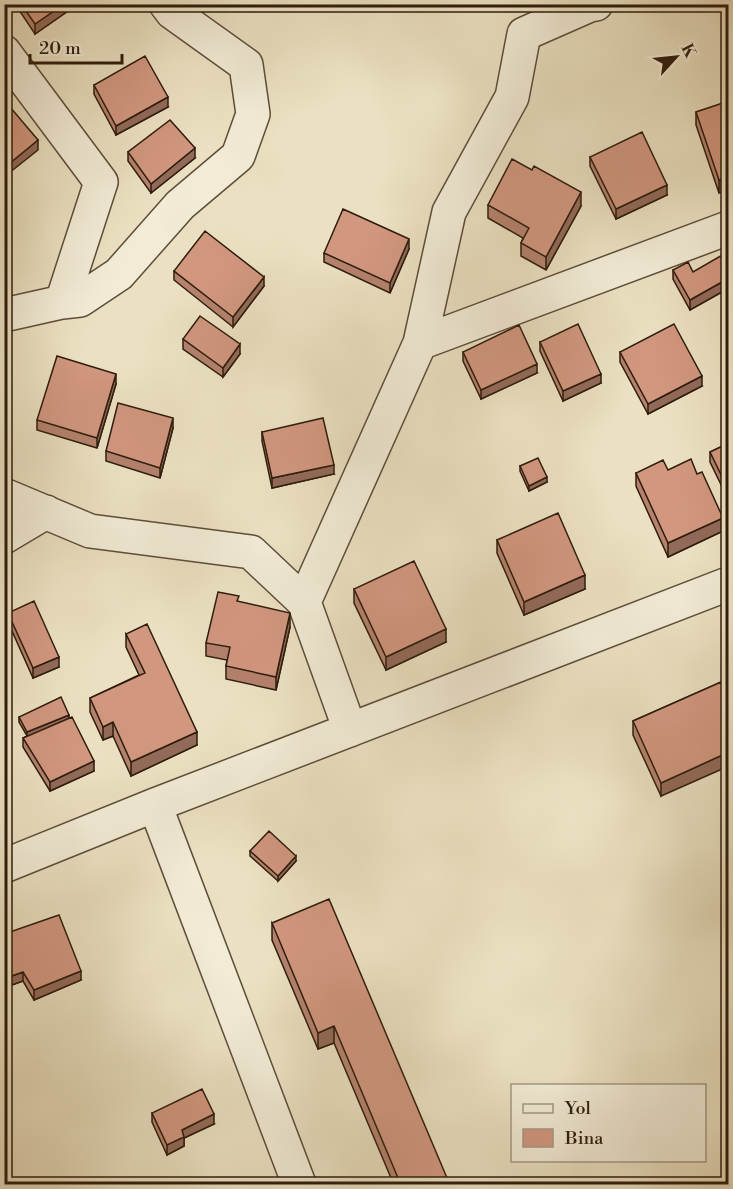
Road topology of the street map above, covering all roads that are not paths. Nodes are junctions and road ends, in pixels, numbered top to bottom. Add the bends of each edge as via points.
1 (166, 4) edge
2 (596, 4) edge
3 (4, 52) edge
4 (729, 228) edge
5 (62, 302) junction
6 (4, 315) edge
7 (420, 344) junction
8 (4, 495) edge
9 (46, 512) junction
10 (4, 537) edge
11 (729, 584) edge
12 (304, 602) junction
13 (351, 730) junction
14 (155, 805) junction
15 (4, 866) edge
16 (299, 1185) edge

1 - 5 street via 246,65 253,114 238,156 180,205 119,274 80,300
2 - 7 street via 524,34 512,97 449,212
3 - 5 street via 101,182
4 - 7 street
5 - 6 street
7 - 12 street
8 - 9 street
9 - 10 street
9 - 12 street via 90,531 250,552
11 - 13 street
12 - 13 street
13 - 14 street
14 - 15 street
14 - 16 street

